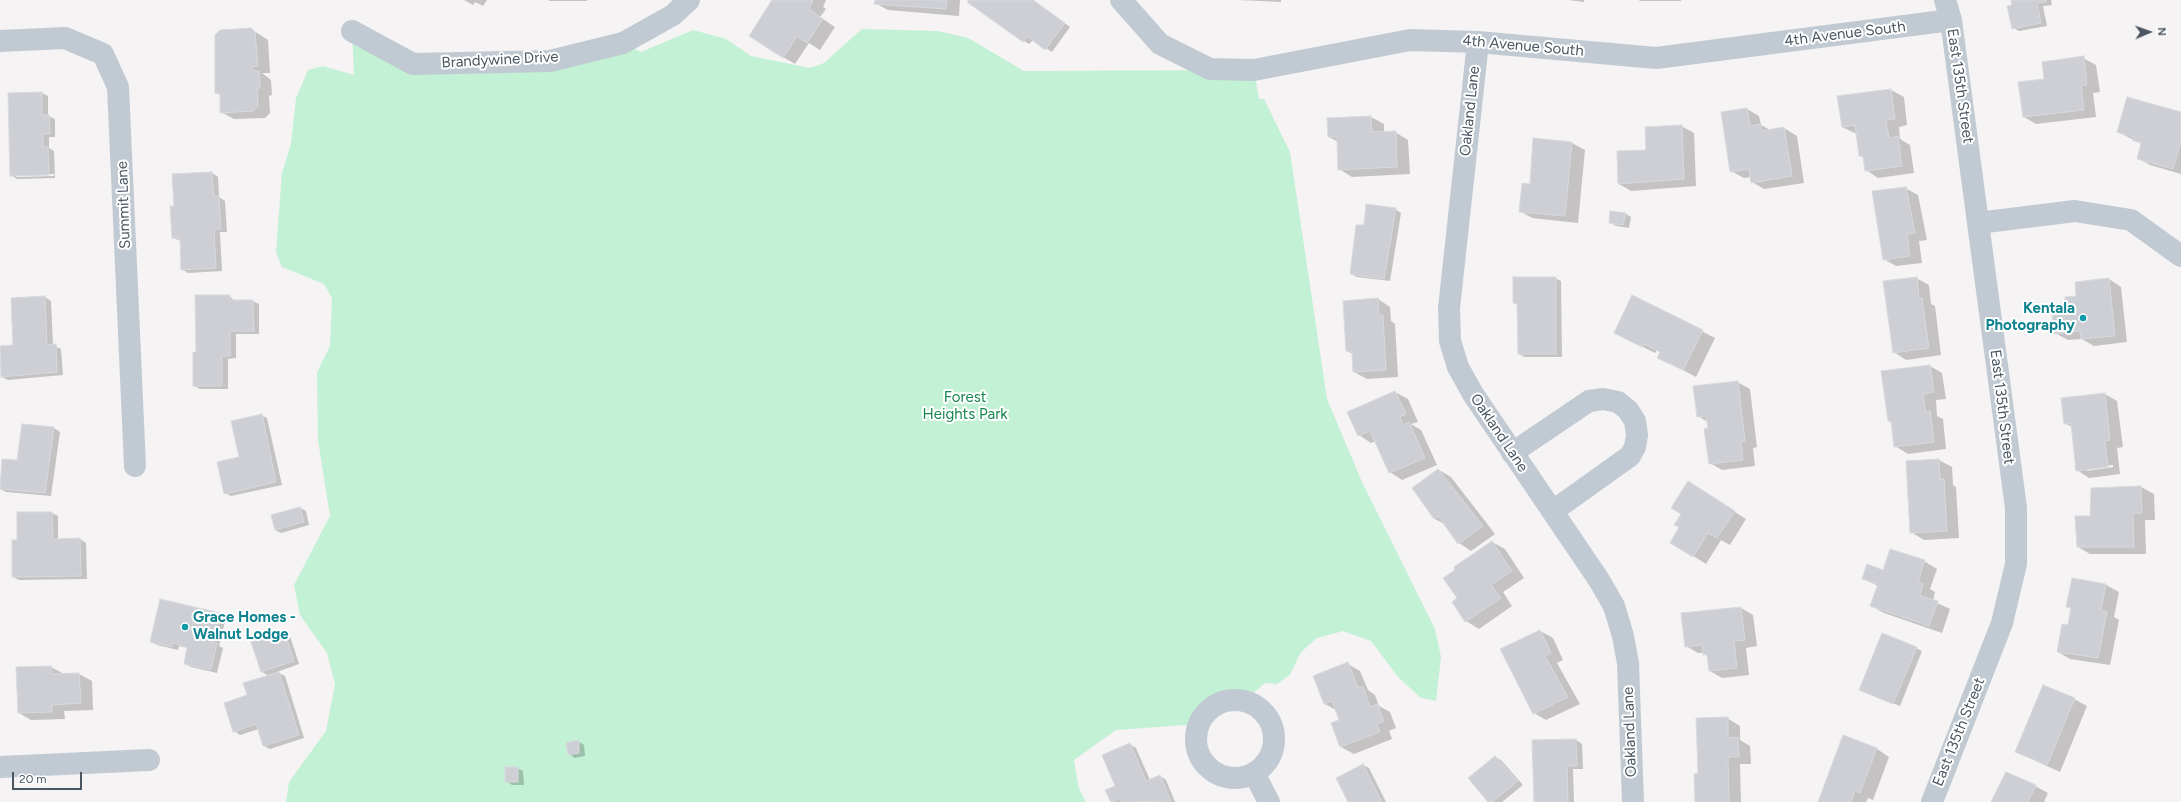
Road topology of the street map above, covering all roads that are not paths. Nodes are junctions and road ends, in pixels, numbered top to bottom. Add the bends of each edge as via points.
1 (689, 0) edge
2 (1121, 0) edge
3 (1948, 10) edge
4 (352, 31) dead end
5 (0, 41) edge
6 (1478, 42) junction
7 (1978, 223) junction
8 (2181, 256) edge
9 (1512, 454) junction
10 (135, 466) dead end
11 (1553, 512) junction
12 (149, 760) dead end
13 (0, 767) edge
14 (1255, 775) dead end
15 (1269, 802) edge
16 (1633, 802) edge
17 (1932, 802) edge

1 - 4 street, Brandywine Drive via 673,15 623,43 550,61 413,64
2 - 6 street, 4th Avenue South via 1160,44 1210,69 1254,70 1410,40
3 - 6 street, 4th Avenue South via 1656,58
3 - 7 street, East 135th Street
5 - 10 street, Summit Lane via 65,38 103,54 118,87
6 - 9 street, Oakland Lane via 1449,308 1450,341 1458,367
7 - 8 street via 2075,211 2131,220
7 - 17 street, East 135th Street via 2016,508 2016,564 2002,623
9 - 11 street, Oakland Lane
9 - 11 street via 1589,401 1603,399 1618,402 1628,410 1635,421 1637,435 1630,456
11 - 16 street, Oakland Lane via 1600,580 1614,606 1623,636 1628,663
12 - 13 street
14 - 15 street

